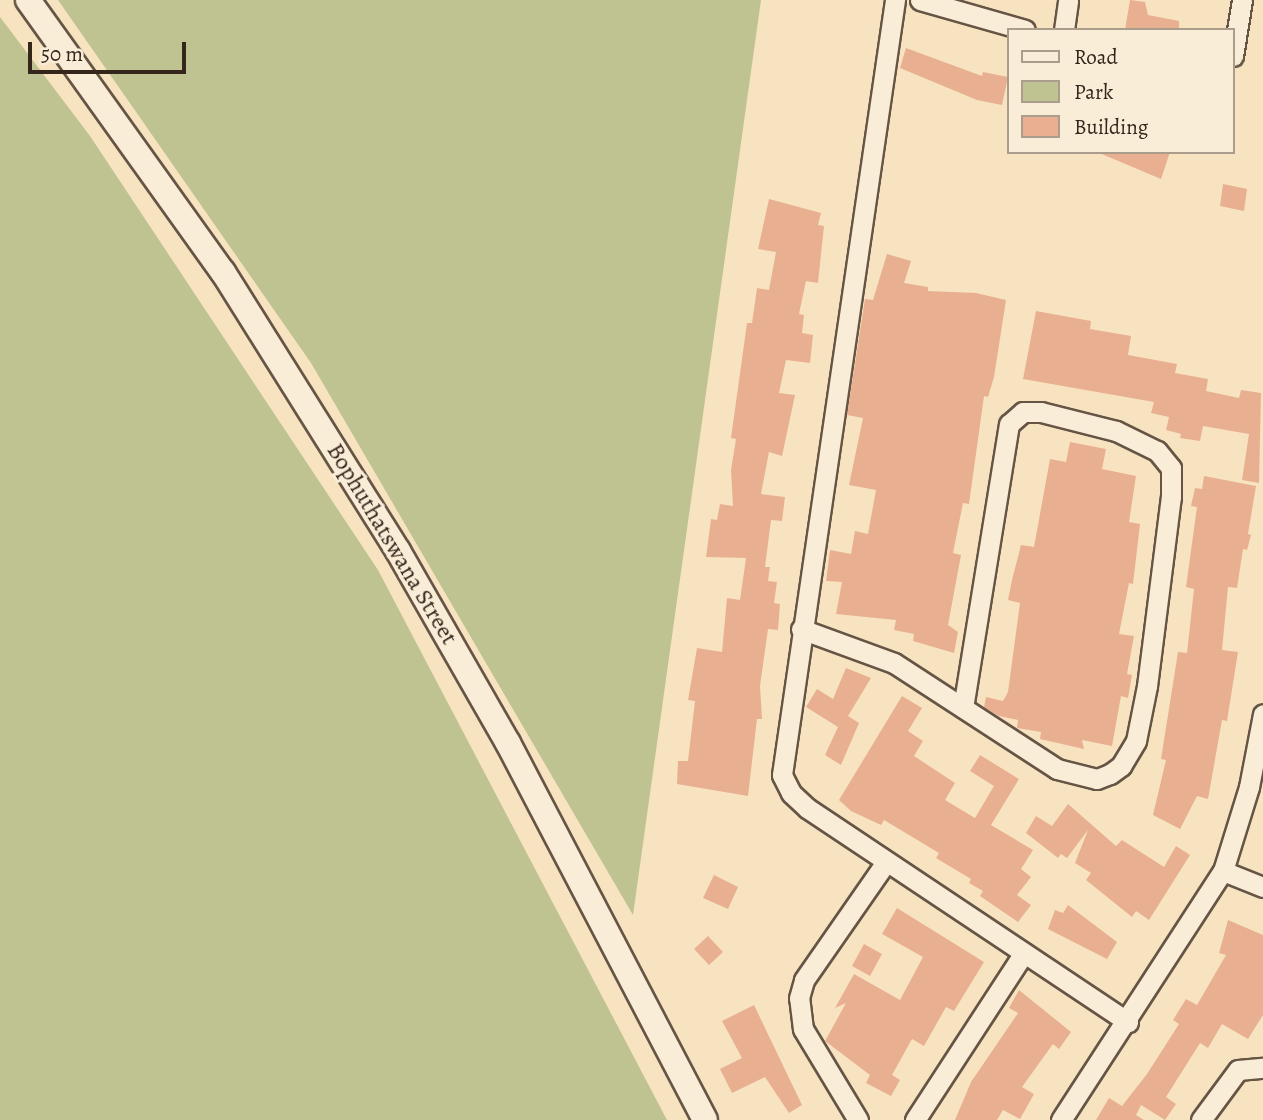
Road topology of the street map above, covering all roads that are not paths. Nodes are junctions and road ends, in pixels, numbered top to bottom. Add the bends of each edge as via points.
1 (28, 0) edge
2 (895, 0) edge
3 (920, 0) edge
4 (1068, 0) edge
5 (1242, 0) edge
6 (1019, 28) edge
7 (1064, 28) edge
8 (1235, 44) edge
9 (801, 629) junction
10 (963, 707) junction
11 (1263, 714) edge
12 (886, 862) junction
13 (1223, 871) junction
14 (1263, 887) edge
15 (1024, 953) junction
16 (1128, 1022) junction
17 (1263, 1068) edge
18 (705, 1120) edge
19 (858, 1120) edge
20 (915, 1120) edge
21 (1061, 1120) edge
22 (1200, 1120) edge

1 - 18 street, Bophuthatswana Street via 223,272 404,562 508,743
2 - 9 street
3 - 6 street
4 - 7 street
5 - 8 street
9 - 10 street via 894,663
9 - 12 street via 781,770 785,785 807,808
10 - 10 street via 1075,776 1097,779 1121,766 1140,730 1171,497 1171,468 1157,451 1116,431 1041,412 1023,412 1009,424
11 - 13 street via 1249,787
12 - 15 street
12 - 19 street via 804,980 799,998 803,1028
13 - 14 street
13 - 16 street
15 - 16 street
15 - 20 street
16 - 21 street
17 - 22 street via 1238,1070

